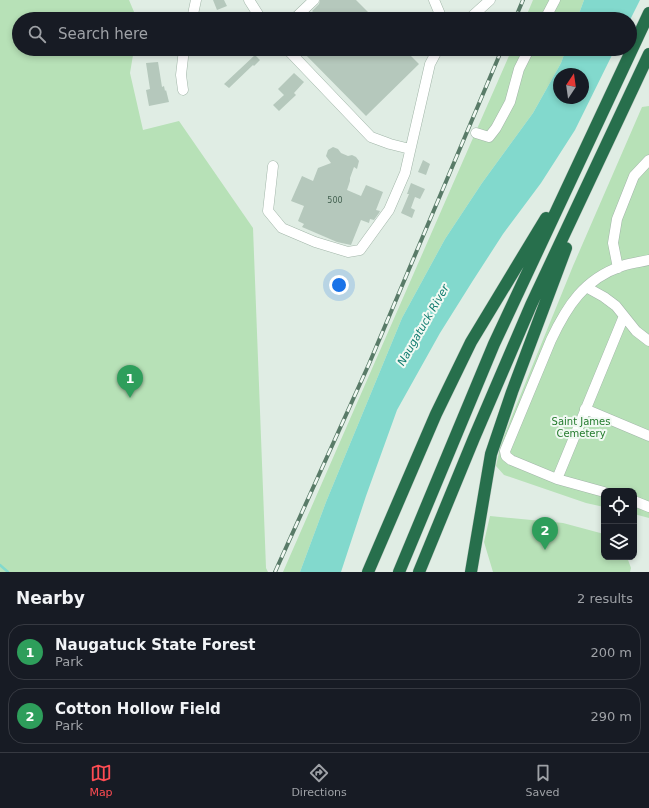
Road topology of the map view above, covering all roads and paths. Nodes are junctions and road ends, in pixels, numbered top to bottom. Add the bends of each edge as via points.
1 (196, 0) edge
2 (249, 0) edge
3 (314, 0) edge
4 (434, 0) edge
5 (490, 0) edge
6 (555, 0) edge
7 (193, 12) edge
8 (257, 12) edge
9 (301, 12) edge
10 (439, 12) edge
11 (477, 12) edge
12 (549, 12) edge
13 (649, 13) edge
14 (637, 39) edge
15 (649, 54) edge
16 (183, 56) edge
17 (294, 56) edge
18 (434, 56) edge
19 (526, 56) edge
20 (629, 56) edge
21 (184, 90) dead end
22 (476, 133) dead end
23 (410, 149) junction
24 (649, 160) edge
25 (598, 163) junction
26 (578, 164) junction
27 (273, 166) dead end
28 (649, 260) edge
29 (618, 268) junction
30 (586, 287) junction
31 (624, 316) junction
32 (649, 341) edge
33 (585, 409) junction
34 (649, 436) edge
35 (557, 479) junction
36 (601, 491) edge
37 (637, 502) edge
38 (649, 506) edge
39 (400, 571) edge
40 (368, 572) edge
41 (419, 572) edge
42 (471, 572) edge

1 - 7 lane
2 - 8 lane
3 - 9 lane
4 - 10 lane
5 - 11 lane
6 - 12 lane
13 - 14 highway
15 - 25 highway
16 - 21 lane via 181,75
17 - 23 lane via 371,137
18 - 23 lane via 430,64
19 - 22 lane via 519,69 510,102 496,128 489,137
20 - 26 highway
23 - 27 lane via 405,173 389,210 360,250 348,252 314,242 282,228 268,211
24 - 29 lane via 634,176 617,219 614,243
25 - 41 highway via 531,305
25 - 42 highway via 491,454
26 - 39 highway via 494,344
26 - 40 highway via 471,342 436,414
28 - 29 lane
29 - 30 lane
30 - 31 lane via 616,306
30 - 35 lane via 575,297 559,324 505,451 511,460
31 - 32 lane via 636,331
31 - 33 lane
33 - 34 lane
33 - 35 lane
35 - 36 lane
37 - 38 lane

